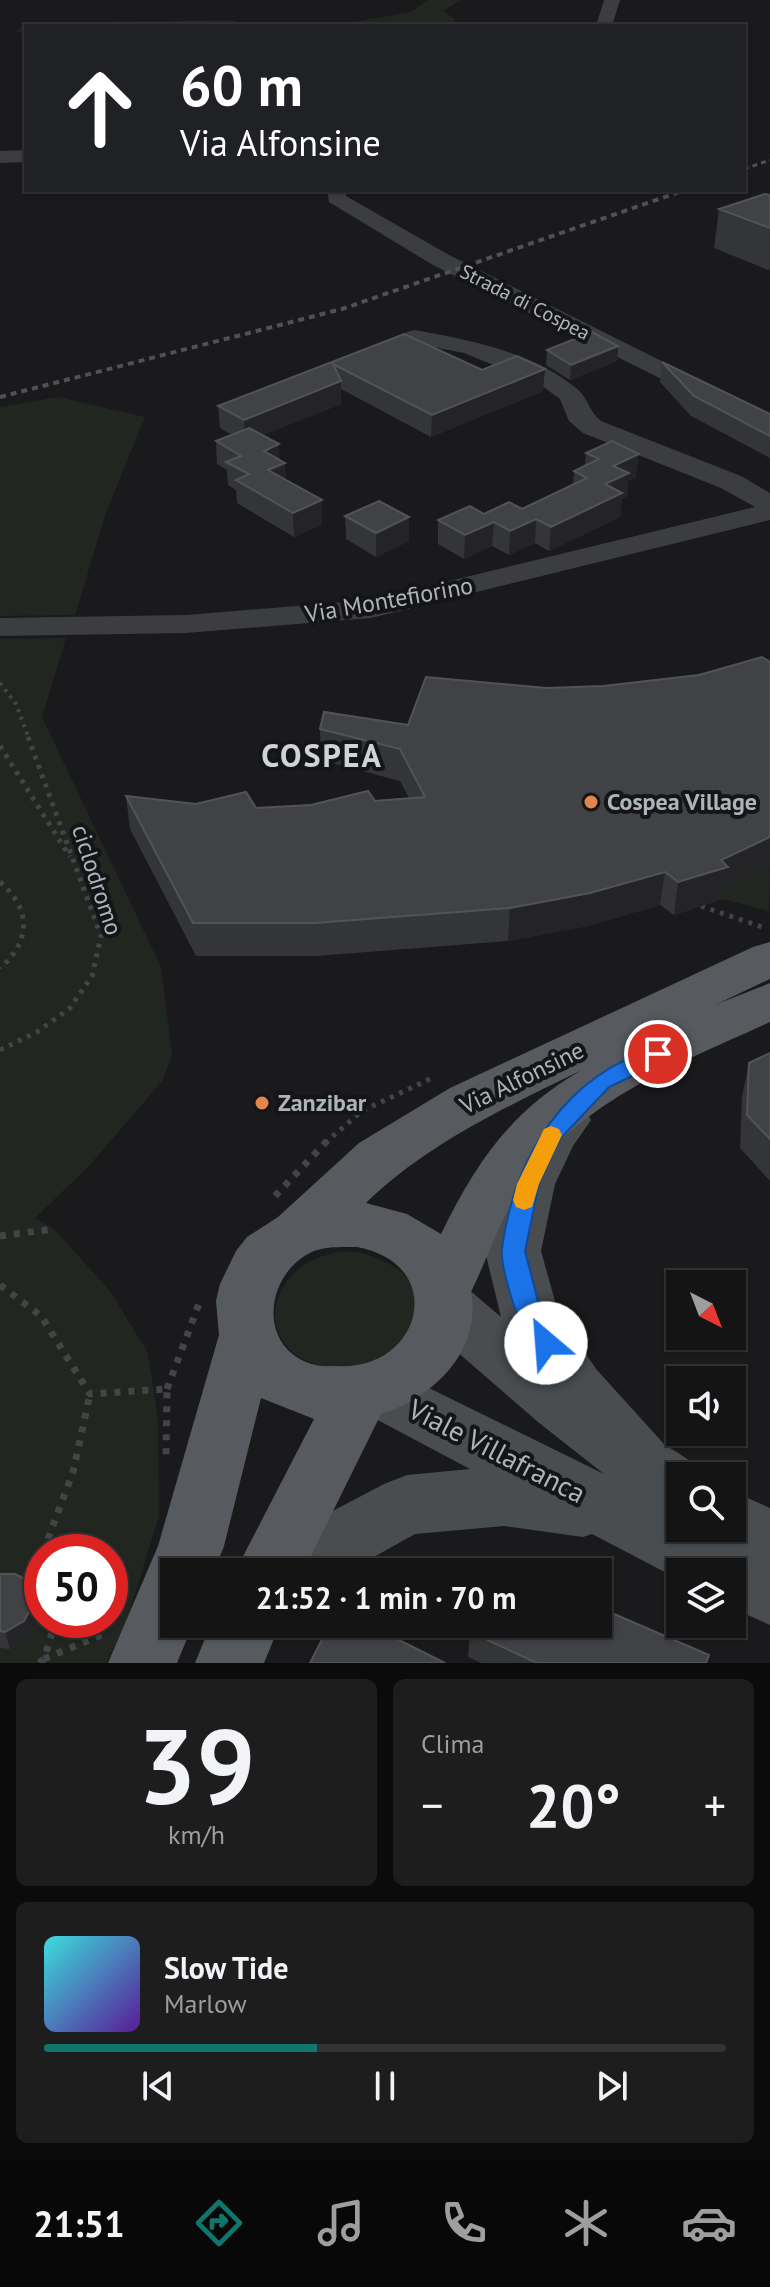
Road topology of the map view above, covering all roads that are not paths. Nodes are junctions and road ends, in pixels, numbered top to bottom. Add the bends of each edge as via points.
1 (612, 0) edge
2 (605, 24) edge
3 (24, 156) edge
4 (0, 157) edge
5 (337, 192) edge
6 (415, 337) edge
7 (770, 425) edge
8 (770, 504) edge
9 (770, 512) edge
10 (0, 627) edge
11 (767, 943) edge
12 (770, 1001) edge
13 (602, 1081) junction
14 (297, 1234) junction
15 (444, 1298) junction
16 (247, 1337) junction
17 (368, 1392) junction
18 (646, 1490) edge
19 (746, 1529) edge
20 (770, 1542) edge
21 (186, 1558) edge
22 (276, 1558) edge
23 (309, 1558) edge
24 (716, 1558) edge
25 (746, 1580) edge
26 (770, 1592) edge
27 (160, 1607) edge
28 (240, 1638) edge
29 (248, 1638) edge
30 (127, 1647) edge
31 (229, 1663) edge

1 - 2 street
3 - 4 street
5 - 7 street, Strada di Cospea via 336,198 441,260
6 - 8 street via 470,347 547,378 571,396 578,416 592,427 731,482
9 - 10 street, Via Montefiorino via 371,609 312,617
11 - 14 main road, Via Alfonsine via 468,1102 378,1158
12 - 13 main road, Via Alfonsine
13 - 15 main road, Via Alfonsine via 539,1127 500,1174
13 - 18 main road, Viale Villafranca via 552,1134 528,1184 513,1251 531,1321
14 - 15 main road via 326,1225 387,1230 413,1245 432,1266
14 - 16 main road via 266,1256 252,1274 244,1295
15 - 17 main road via 443,1327 420,1365 401,1380
15 - 18 main road, Viale Villafranca
16 - 17 main road via 278,1377 302,1389 330,1395
16 - 21 main road
17 - 18 main road, Viale Villafranca
17 - 22 main road
18 - 23 main road, Viale Villafranca via 407,1505
18 - 24 main road, Viale Villafranca
19 - 20 main road
25 - 26 main road, Viale Villafranca
27 - 30 main road
28 - 31 main road
29 - 31 main road

